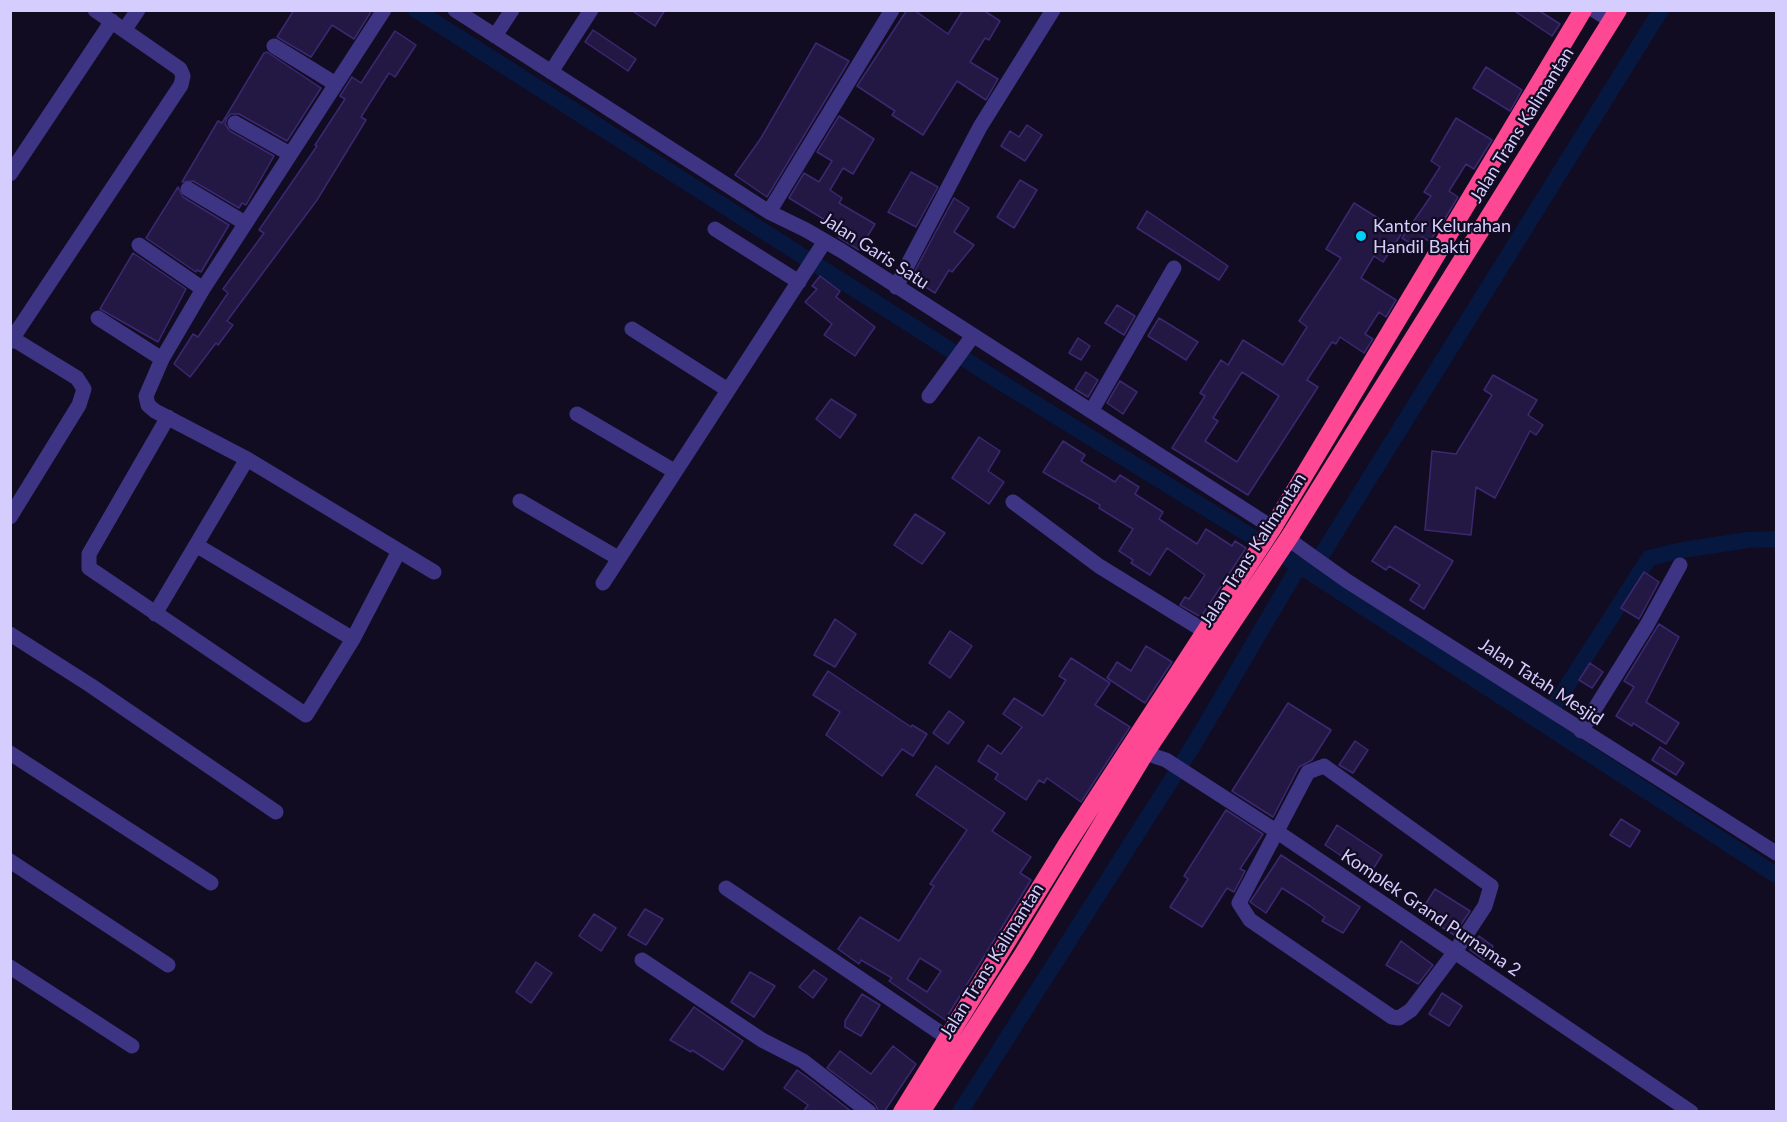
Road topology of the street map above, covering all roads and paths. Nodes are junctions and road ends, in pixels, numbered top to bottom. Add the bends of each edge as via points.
1 (94, 10) edge
2 (138, 10) edge
3 (455, 10) edge
4 (512, 10) edge
5 (591, 10) edge
6 (892, 10) edge
7 (1053, 10) edge
8 (1583, 10) edge
9 (1594, 10) edge
10 (380, 12) edge
11 (1614, 16) edge
12 (119, 25) junction
13 (495, 36) junction
14 (274, 46) dead end
15 (1559, 48) junction
16 (1586, 63) junction
17 (551, 72) junction
18 (334, 83) junction
19 (235, 123) dead end
20 (290, 154) junction
21 (10, 174) edge
22 (188, 189) dead end
23 (769, 212) junction
24 (245, 223) junction
25 (716, 229) dead end
26 (825, 241) junction
27 (139, 246) dead end
28 (1174, 268) dead end
29 (803, 276) junction
30 (896, 287) junction
31 (202, 289) junction
32 (98, 318) dead end
33 (632, 329) dead end
34 (11, 339) edge
35 (968, 342) junction
36 (162, 359) junction
37 (728, 390) junction
38 (929, 396) dead end
39 (1092, 410) junction
40 (577, 414) dead end
41 (168, 417) junction
42 (247, 459) junction
43 (674, 471) junction
44 (520, 501) dead end
45 (1013, 502) dead end
46 (10, 517) edge
47 (1272, 528) junction
48 (1289, 536) junction
49 (196, 544) junction
50 (399, 551) junction
51 (618, 558) junction
52 (1680, 565) dead end
53 (434, 572) dead end
54 (1252, 576) junction
55 (603, 583) dead end
56 (155, 614) junction
57 (1206, 632) junction
58 (11, 636) edge
59 (353, 639) junction
60 (1581, 731) junction
61 (10, 753) edge
62 (1145, 753) junction
63 (276, 812) dead end
64 (1276, 831) junction
65 (1776, 853) edge
66 (10, 861) edge
67 (212, 883) dead end
68 (726, 888) dead end
69 (1005, 945) junction
70 (1454, 953) junction
71 (1022, 956) junction
72 (642, 960) dead end
73 (168, 964) dead end
74 (10, 967) edge
75 (948, 1038) junction
76 (132, 1046) dead end
77 (869, 1112) edge
78 (902, 1112) edge
79 (921, 1112) edge
80 (1690, 1112) edge

1 - 12 street
2 - 12 street
3 - 13 street, Jalan Garis Satu
4 - 13 street
5 - 17 street
6 - 23 street
7 - 30 street via 970,145
8 - 15 highway, Jalan Trans Kalimantan
9 - 11 street
10 - 18 street
11 - 16 highway, Jalan Trans Kalimantan
12 - 21 street
12 - 34 street via 180,69 182,85
13 - 17 street, Jalan Garis Satu
14 - 18 street
15 - 16 highway
15 - 47 highway, Jalan Trans Kalimantan
16 - 48 highway, Jalan Trans Kalimantan
17 - 23 street, Jalan Garis Satu
18 - 20 street
19 - 20 street
20 - 24 street
22 - 24 street
23 - 26 street, Jalan Garis Satu
24 - 31 street
25 - 29 street
26 - 29 street
26 - 30 street, Jalan Garis Satu
27 - 31 street
28 - 39 street
29 - 37 street
30 - 35 street, Jalan Garis Satu
31 - 36 street
32 - 36 street
33 - 37 street
34 - 46 street via 77,378 84,388 79,405
35 - 38 street
35 - 39 street, Jalan Garis Satu
36 - 41 street via 146,396 148,405
37 - 43 street
39 - 47 street, Jalan Garis Satu
40 - 43 street
41 - 42 street
41 - 56 street via 87,563 111,585
42 - 49 street
42 - 50 street
43 - 51 street
44 - 51 street
45 - 57 street via 1100,566
47 - 54 highway, Jalan Trans Kalimantan
48 - 54 highway, Jalan Trans Kalimantan
48 - 60 street, Jalan Tatah Mesjid via 1340,575
49 - 56 street
49 - 59 street
50 - 53 street
50 - 59 street
51 - 55 street
52 - 60 street
54 - 57 highway, Jalan Trans Kalimantan
54 - 62 highway, Jalan Trans Kalimantan
56 - 59 street via 306,715
57 - 69 highway, Jalan Trans Kalimantan
58 - 63 street
60 - 65 street, Jalan Tatah Mesjid
61 - 67 street
62 - 64 street, Komplek Grand Purnama 2 via 1166,760
62 - 71 highway, Jalan Trans Kalimantan
64 - 70 street, Komplek Grand Purnama 2
64 - 70 street via 1239,903 1250,920 1392,1017 1399,1018 1411,1010
64 - 70 street via 1308,772 1324,766 1491,886 1485,906
66 - 73 street
68 - 75 street
69 - 71 highway
69 - 75 highway, Jalan Trans Kalimantan
70 - 80 street, Komplek Grand Purnama 2
71 - 79 highway, Jalan Trans Kalimantan
72 - 77 street via 762,1040 803,1061
74 - 76 street
75 - 78 highway, Jalan Trans Kalimantan

